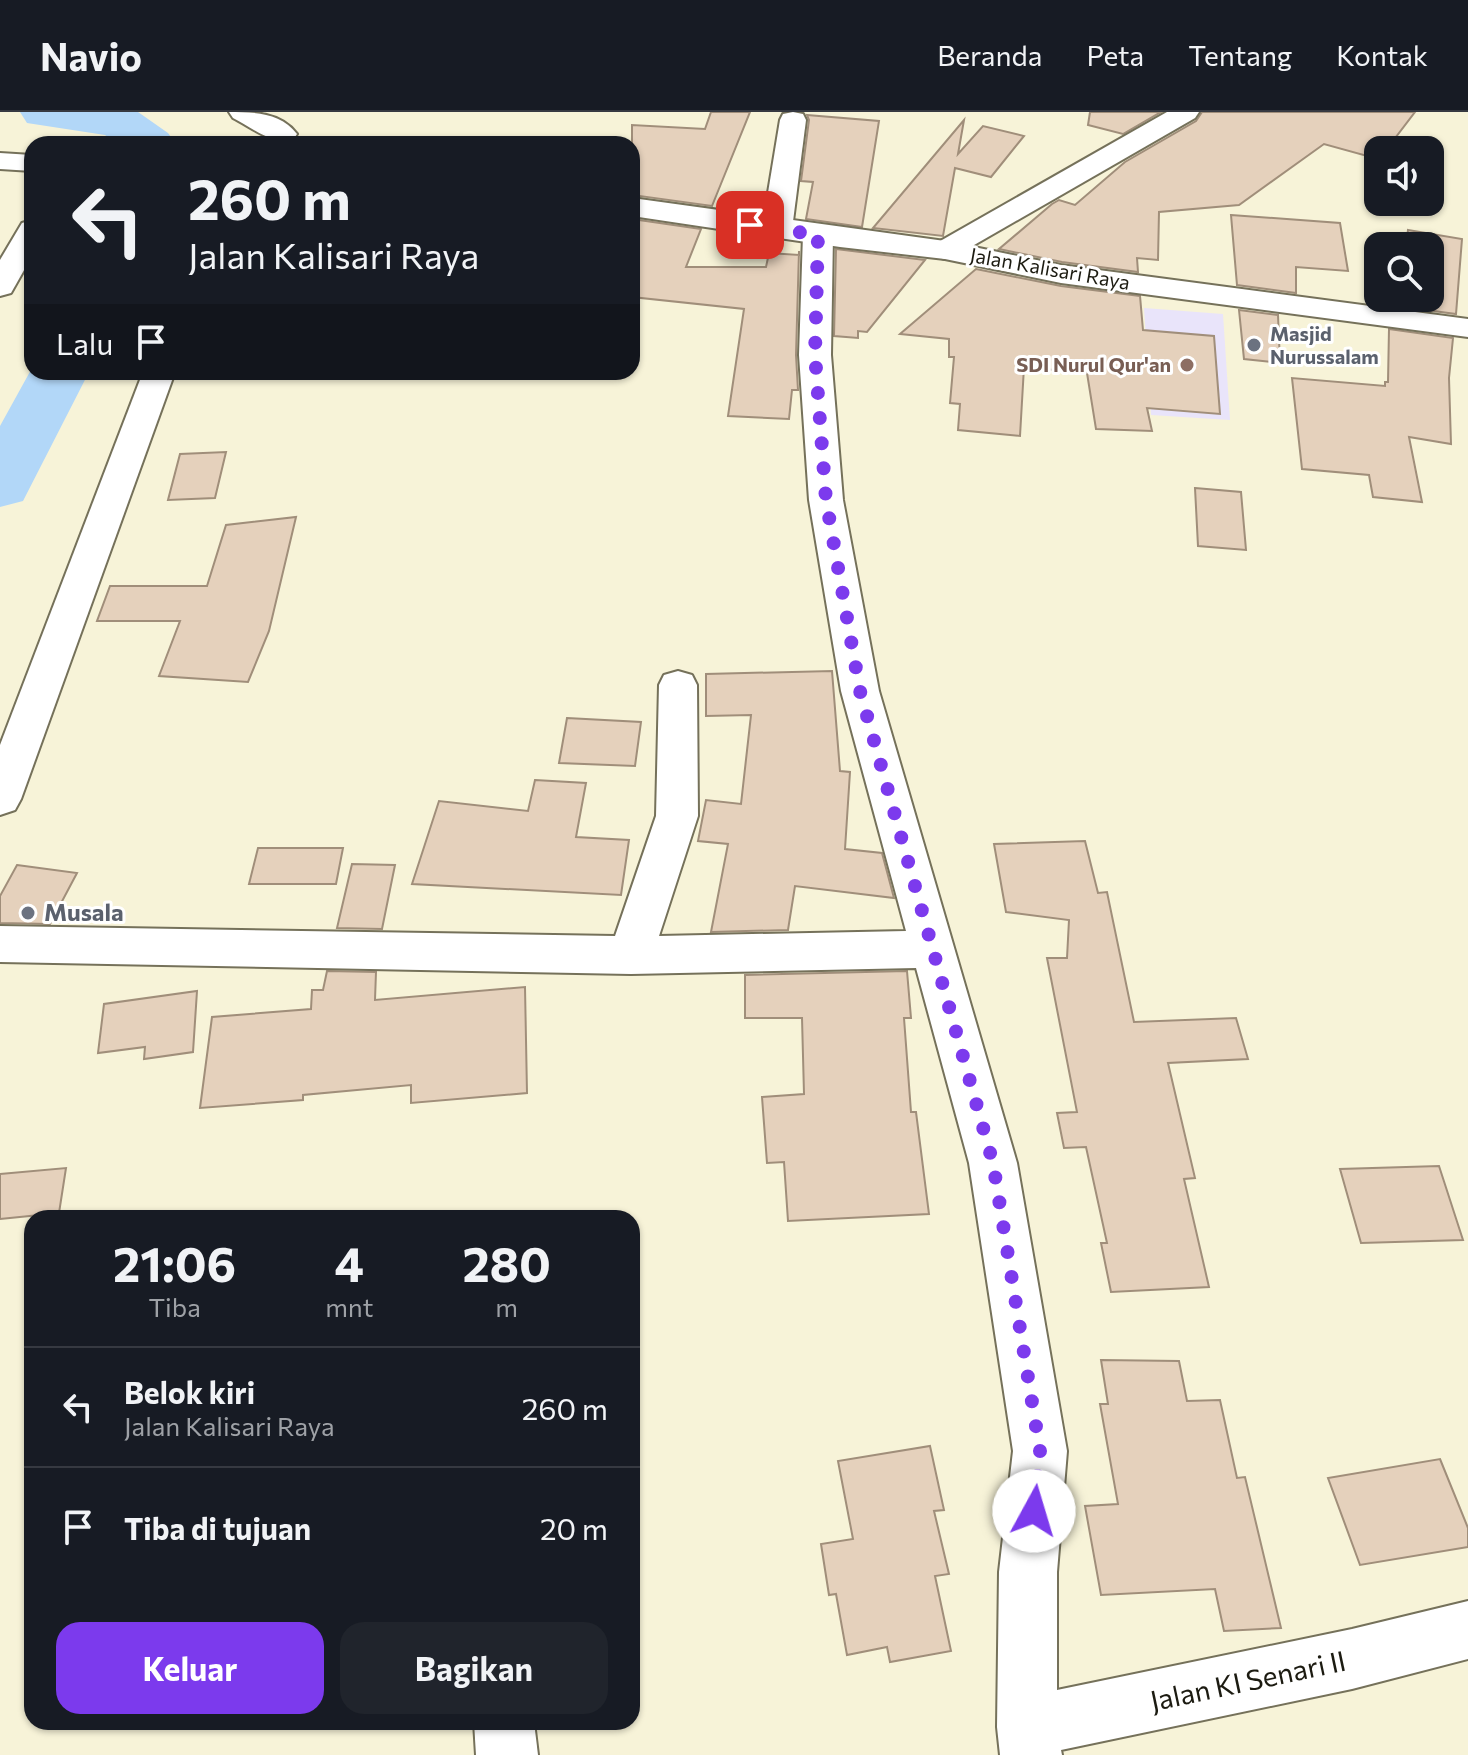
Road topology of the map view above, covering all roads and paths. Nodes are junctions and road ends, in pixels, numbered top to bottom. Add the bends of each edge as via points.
1 (242, 112) edge
2 (1186, 112) edge
3 (793, 120) dead end
4 (284, 130) edge
5 (0, 161) edge
6 (24, 162) edge
7 (640, 208) edge
8 (798, 232) junction
9 (24, 244) edge
10 (945, 250) junction
11 (0, 287) edge
12 (1468, 320) edge
13 (1468, 328) edge
14 (156, 380) edge
15 (678, 685) dead end
16 (0, 799) edge
17 (0, 944) edge
18 (933, 949) junction
19 (631, 955) junction
20 (1468, 1630) edge
21 (505, 1730) edge
22 (1029, 1741) edge
23 (507, 1755) edge

1 - 4 street
2 - 10 street
3 - 8 street
5 - 6 street
7 - 8 street, Jalan Kalisari Raya
8 - 10 street, Jalan Kalisari Raya
8 - 18 street via 815,355 826,500 860,691
9 - 11 street
10 - 13 street, Jalan Kalisari Raya via 1061,274
12 - 13 street
14 - 16 street
15 - 19 street via 677,816
17 - 19 street
18 - 19 street
18 - 22 street via 993,1163 1040,1451 1028,1572
20 - 22 street, Jalan KI Senari II
21 - 23 street

